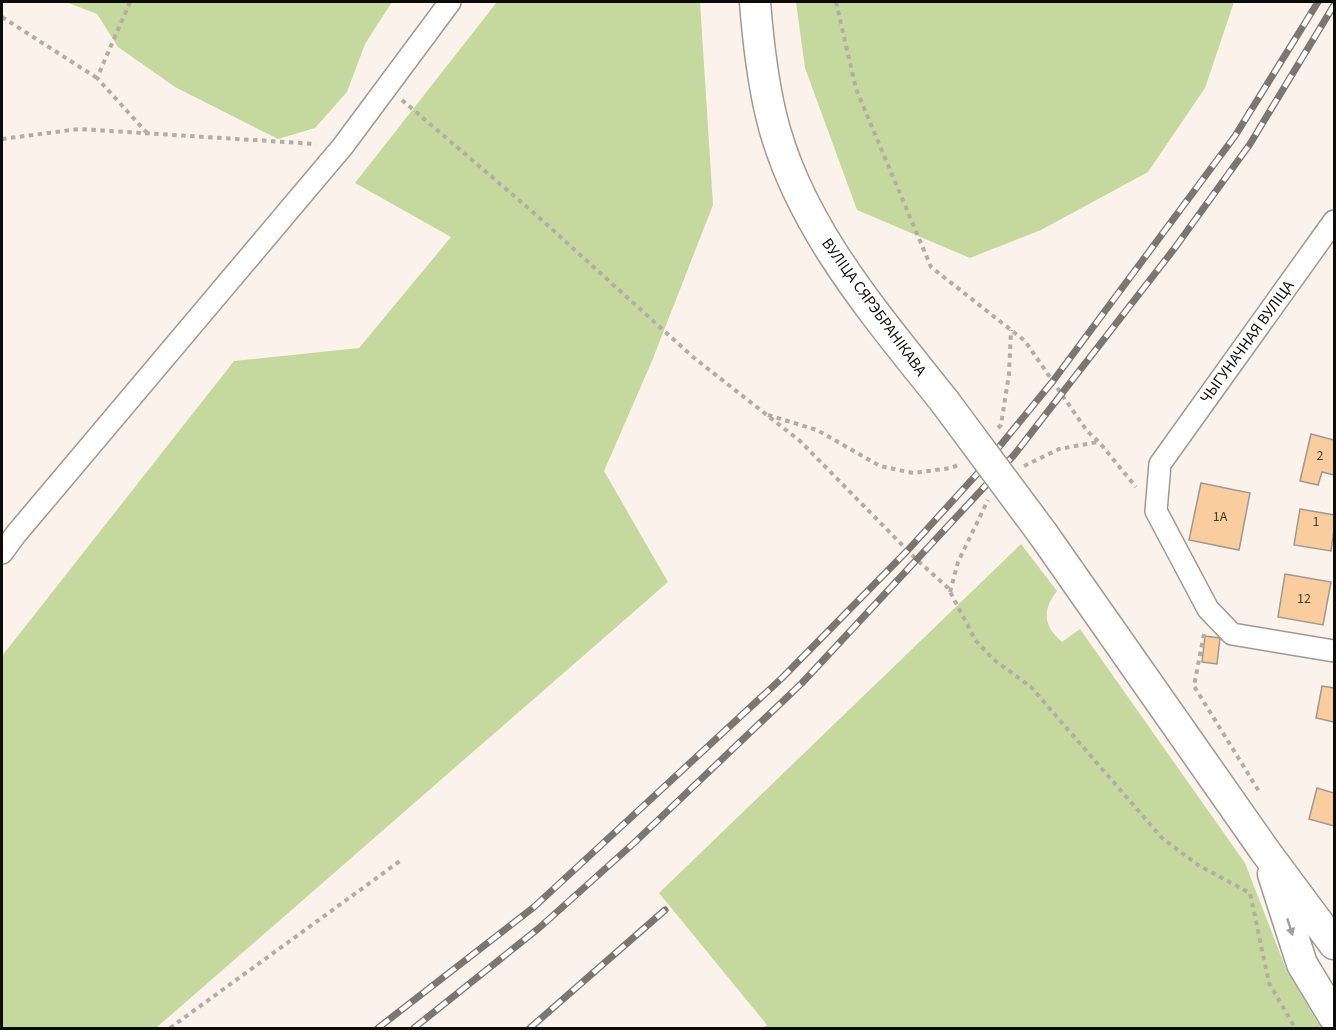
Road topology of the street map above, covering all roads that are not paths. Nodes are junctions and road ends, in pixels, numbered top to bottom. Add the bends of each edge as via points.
1 (450, 2) edge
2 (755, 2) edge
3 (1335, 221) edge
4 (2, 553) edge
5 (1335, 651) edge
6 (1265, 851) junction
7 (1335, 944) edge
8 (1335, 1017) edge

1 - 4 street via 343,146
2 - 6 street, ВУЛІЦА СЯРЭБРАНІКАВА, bridge via 771,116 791,175 818,231 875,315 1043,534
3 - 5 street, ЧЫГУНАЧНАЯ ВУЛІЦА via 1160,464 1156,511 1208,609 1232,634
6 - 7 street
6 -> 8 street via 1302,964

